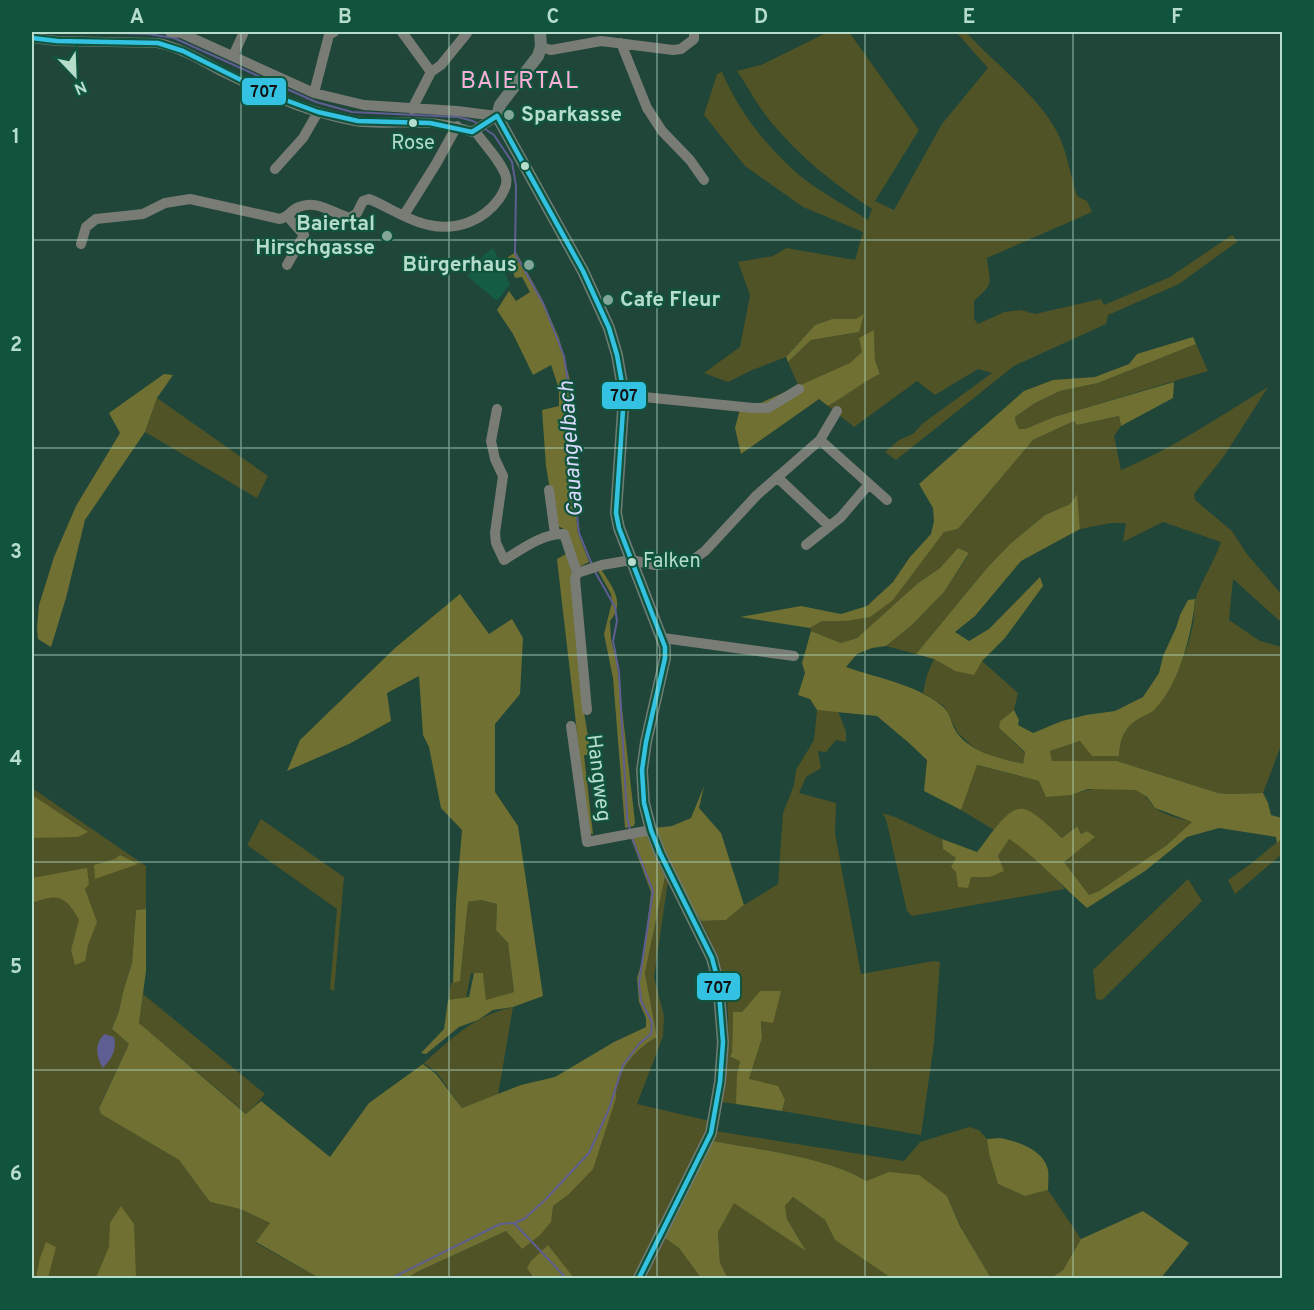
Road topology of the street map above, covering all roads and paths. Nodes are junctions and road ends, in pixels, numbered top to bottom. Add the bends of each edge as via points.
1 (170, 32) edge
2 (244, 32) edge
3 (402, 32) edge
4 (540, 32) edge
5 (694, 32) edge
6 (329, 33) edge
7 (467, 33) edge
8 (81, 36) edge
9 (32, 38) edge
10 (621, 43) junction
11 (541, 47) junction
12 (233, 56) junction
13 (430, 72) junction
14 (314, 93) junction
15 (412, 109) junction
16 (318, 112) junction
17 (484, 125) junction
18 (457, 126) junction
19 (275, 169) dead end
20 (704, 180) dead end
21 (404, 215) junction
22 (288, 217) junction
23 (81, 244) dead end
24 (287, 265) dead end
25 (799, 389) dead end
26 (624, 395) junction
27 (497, 409) dead end
28 (837, 411) dead end
29 (820, 440) junction
30 (777, 477) junction
31 (869, 484) junction
32 (549, 490) dead end
33 (887, 500) dead end
34 (829, 526) junction
35 (555, 534) junction
36 (806, 546) dead end
37 (631, 560) junction
38 (577, 573) junction
39 (663, 638) junction
40 (794, 656) dead end
41 (587, 710) dead end
42 (571, 726) dead end
43 (651, 830) junction
44 (639, 1278) edge

1 - 12 street
2 - 12 street
3 - 13 street
4 - 11 main road
5 - 10 street via 694,39 673,51
6 - 14 street
7 - 13 street via 441,65
8 - 9 street
8 - 16 street via 174,46 234,77
10 - 11 street via 589,41 551,50
10 - 20 street via 647,108
11 - 17 main road via 533,65
12 - 14 street
13 - 15 street
14 - 15 street via 364,105
15 - 17 street
16 - 18 street via 362,122 434,122
16 - 19 street via 303,138
17 - 18 street
17 - 21 street via 489,148 506,178 493,207 478,219 452,227 428,225
17 - 26 main road via 599,303 617,355
18 - 21 street
21 - 22 street via 369,199 350,218 312,204 295,209
22 - 23 street via 280,219 190,200 165,203 143,214 96,219 86,227
22 - 24 street via 304,235
25 - 26 street via 768,408
26 - 37 main road via 616,513
27 - 35 street via 491,441 503,476 496,543 504,560
28 - 29 street
29 - 30 street
29 - 31 street
30 - 34 street
30 - 37 street via 699,556 682,563 655,565
31 - 33 street
31 - 34 street
32 - 35 street
34 - 36 street
35 - 38 street via 564,534
37 - 38 street
37 - 39 main road
38 - 41 street
39 - 40 street
39 - 43 main road via 665,658 642,770
42 - 43 street, Hangweg via 587,842
43 - 44 main road via 712,958 723,1042 720,1082 708,1141

